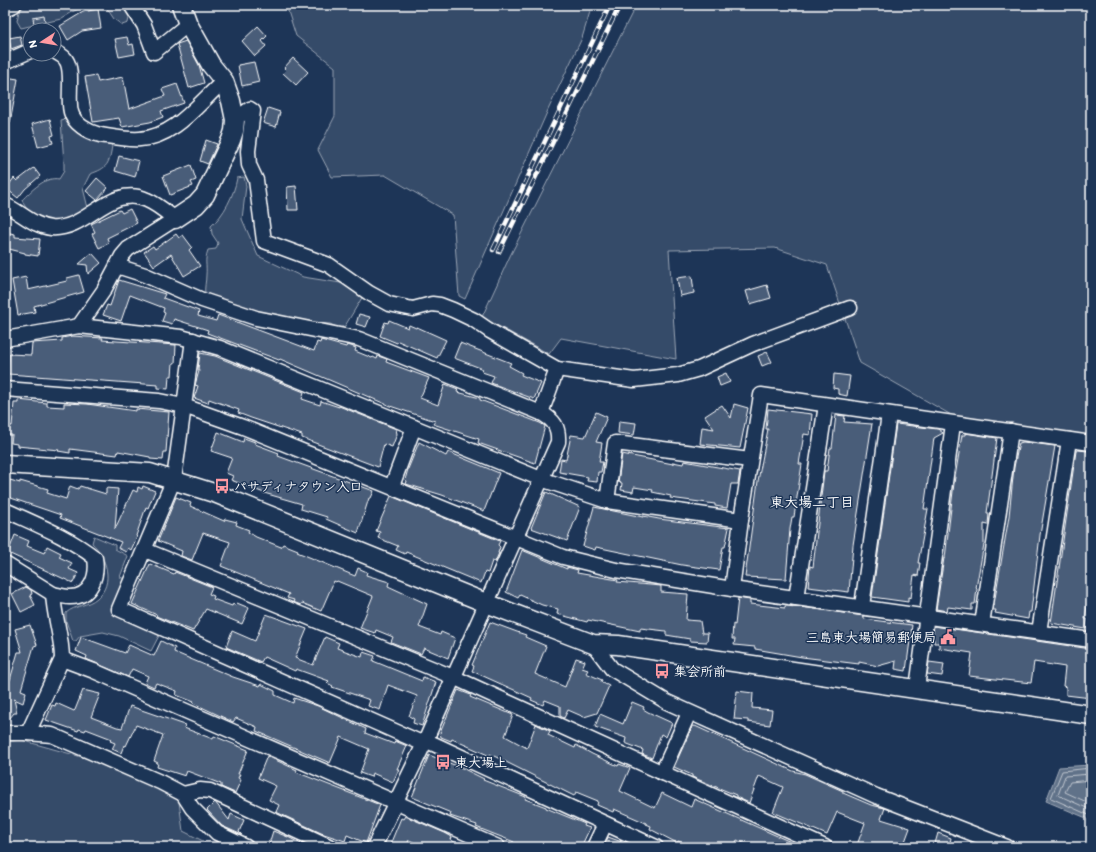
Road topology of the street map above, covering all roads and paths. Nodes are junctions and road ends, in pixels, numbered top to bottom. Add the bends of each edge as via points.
1 (14, 5) edge
2 (131, 5) edge
3 (181, 5) edge
4 (5, 9) edge
5 (188, 24) junction
6 (22, 55) edge
7 (62, 57) edge
8 (5, 62) edge
9 (224, 81) junction
10 (234, 115) junction
11 (5, 205) edge
12 (175, 218) junction
13 (117, 266) junction
14 (850, 308) dead end
15 (79, 326) junction
16 (6, 336) edge
17 (193, 340) junction
18 (557, 369) junction
19 (5, 389) edge
20 (826, 405) junction
21 (184, 406) junction
22 (541, 413) junction
23 (889, 414) junction
24 (953, 424) junction
25 (414, 427) junction
26 (1011, 431) junction
27 (1069, 440) junction
28 (1091, 443) edge
29 (750, 460) junction
30 (5, 464) edge
31 (174, 479) junction
32 (541, 479) junction
33 (392, 486) junction
34 (607, 501) junction
35 (5, 510) edge
36 (741, 520) junction
37 (516, 537) junction
38 (145, 550) junction
39 (5, 564) edge
40 (732, 589) junction
41 (53, 594) junction
42 (796, 598) junction
43 (486, 603) junction
44 (862, 606) junction
45 (928, 618) junction
46 (982, 624) junction
47 (1039, 632) junction
48 (1091, 640) edge
49 (594, 644) junction
50 (62, 660) junction
51 (453, 677) junction
52 (917, 688) junction
53 (689, 713) junction
54 (1091, 715) edge
55 (5, 733) edge
56 (28, 733) junction
57 (424, 742) junction
58 (662, 773) junction
59 (183, 794) junction
60 (395, 801) junction
61 (605, 824) junction
62 (246, 847) edge
63 (332, 847) edge
64 (374, 847) edge
65 (498, 847) edge
66 (594, 847) edge
67 (656, 847) edge
68 (825, 847) edge
69 (1007, 847) edge

1 - 4 street
2 - 5 street via 144,25 154,52
3 - 5 street
5 - 9 street via 211,65
6 - 8 street
7 - 9 street via 70,70 69,104 77,124 94,133 113,137 141,139 156,136 172,128
9 - 10 street
10 - 12 street via 234,131 205,195 196,205
10 - 18 street via 243,114 250,109 253,111 248,150 249,165 256,180 264,241 329,265 369,294 389,304 413,309 432,304 453,310
11 - 12 street via 40,226 65,227 75,224 119,198 134,196 153,203
12 - 13 street via 128,249
13 - 15 street
13 - 22 street via 145,275 202,300 256,318 359,339
14 - 18 street via 753,344 699,369 678,375 634,380
15 - 16 street
15 - 17 street
17 - 21 street
17 - 25 street via 220,348
18 - 22 street
19 - 21 street via 159,401
20 - 23 street
20 - 29 street via 761,395
20 - 42 street
21 - 31 street
21 - 33 street
22 - 32 street via 555,424 559,434 558,442
23 - 24 street
23 - 44 street
24 - 26 street
24 - 45 street
25 - 32 street
25 - 33 street
26 - 27 street
26 - 46 street
27 - 28 street
27 - 47 street
29 - 34 street via 615,443
29 - 36 street
30 - 31 street via 150,473
31 - 38 street
31 - 43 street via 225,497
32 - 34 street
32 - 37 street
33 - 37 street
34 - 36 street
35 - 41 street via 66,539 95,558 96,576 93,584 83,594 70,597
36 - 40 street
37 - 40 street via 563,557 616,570
37 - 43 street
38 - 51 street
38 - 57 street via 120,609
39 - 41 street
40 - 42 street
41 - 50 street
42 - 44 street
43 - 49 street
43 - 51 street
44 - 45 street
45 - 46 street
45 - 52 street
46 - 47 street
47 - 48 street
49 - 52 street via 618,645
49 - 53 street via 612,669 635,685
50 - 56 street
50 - 60 street via 94,671
51 - 57 street
51 - 58 street
52 - 54 street
53 - 58 street
53 - 69 street via 876,796
55 - 56 street
56 - 59 street via 52,735 63,739
57 - 60 street
57 - 61 street
58 - 68 street
59 - 62 street via 192,808 217,833
59 - 63 street via 200,790 210,791
60 - 64 street
60 - 65 street
61 - 66 street
61 - 67 street

